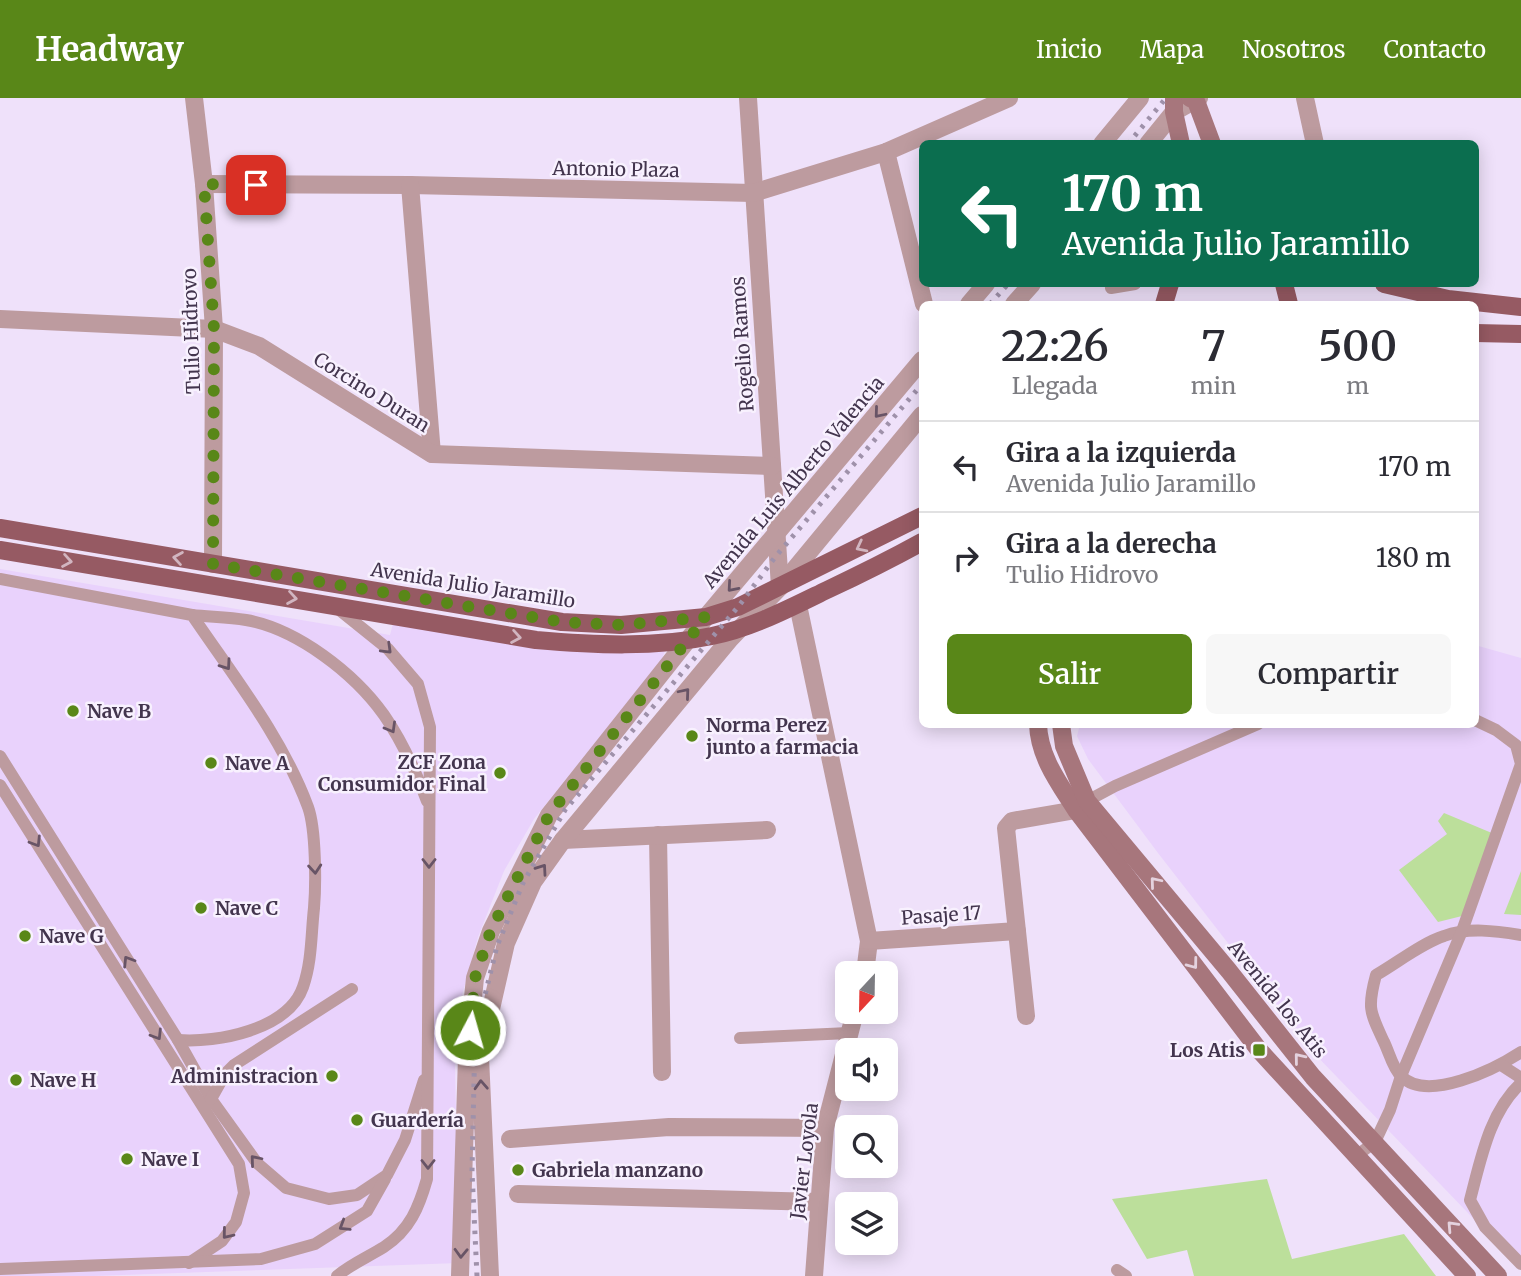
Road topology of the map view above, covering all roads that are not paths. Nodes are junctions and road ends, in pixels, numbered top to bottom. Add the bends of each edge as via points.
1 (194, 98) edge
2 (748, 98) edge
3 (1009, 98) edge
4 (1140, 98) edge
5 (1306, 98) edge
6 (1195, 99) edge
7 (1174, 105) edge
8 (1105, 140) edge
9 (1151, 140) edge
10 (1180, 140) edge
11 (1210, 140) edge
12 (1314, 140) edge
13 (887, 152) junction
14 (204, 184) junction
15 (410, 185) junction
16 (753, 193) junction
17 (919, 283) edge
18 (983, 287) edge
19 (1029, 287) edge
20 (1117, 287) edge
21 (1397, 287) edge
22 (1111, 288) dead end
23 (972, 301) edge
24 (1017, 301) edge
25 (1462, 301) edge
26 (1479, 303) edge
27 (1521, 307) edge
28 (0, 319) edge
29 (214, 329) junction
30 (1479, 333) edge
31 (1521, 334) edge
32 (919, 364) edge
33 (919, 419) edge
34 (432, 454) junction
35 (772, 466) junction
36 (919, 518) edge
37 (0, 528) edge
38 (775, 537) junction
39 (919, 544) edge
40 (0, 550) edge
41 (213, 564) junction
42 (0, 579) edge
43 (780, 587) junction
44 (334, 605) junction
45 (798, 605) junction
46 (192, 615) junction
47 (706, 617) junction
48 (740, 628) junction
49 (690, 639) junction
50 (1479, 722) edge
51 (1038, 728) edge
52 (1062, 728) edge
53 (1249, 728) edge
54 (0, 755) edge
55 (0, 785) edge
56 (1081, 806) junction
57 (429, 809) junction
58 (767, 830) dead end
59 (658, 835) junction
60 (563, 840) junction
61 (1017, 931) junction
62 (1462, 931) junction
63 (1521, 935) edge
64 (869, 942) junction
65 (867, 961) edge
66 (352, 989) dead end
67 (1026, 1016) dead end
68 (852, 1024) edge
69 (849, 1033) junction
70 (740, 1038) dead end
71 (178, 1040) junction
72 (1521, 1052) edge
73 (1501, 1065) junction
74 (428, 1069) junction
75 (662, 1072) dead end
76 (1401, 1076) junction
77 (1521, 1080) edge
78 (211, 1099) junction
79 (825, 1128) junction
80 (510, 1139) dead end
81 (1375, 1142) junction
82 (1356, 1156) junction
83 (387, 1175) junction
84 (518, 1194) dead end
85 (819, 1202) junction
86 (0, 1260) edge
87 (189, 1263) junction
88 (1521, 1264) edge
89 (0, 1269) edge
90 (19, 1269) junction
91 (337, 1276) edge
92 (460, 1276) edge
93 (490, 1276) edge
94 (814, 1276) edge
95 (1467, 1276) edge
96 (1498, 1276) edge

1 - 14 street, Tulio Hidrovo
2 - 16 street, Rogelio Ramos
3 - 13 street, Antonio Plaza
4 - 8 street
5 - 12 street
6 - 7 street
6 - 11 main road
7 - 9 street
7 - 10 main road
13 - 16 street, Antonio Plaza
13 - 17 street
14 - 15 street, Antonio Plaza
14 - 29 street, Tulio Hidrovo
15 - 16 street, Antonio Plaza
15 - 34 street
16 - 35 street, Rogelio Ramos
18 - 23 street
19 - 24 street
20 - 22 lane
21 - 25 main road
26 - 27 main road
28 - 29 street, Corcino Duran
29 - 34 street, Corcino Duran via 259,346
29 - 41 street, Tulio Hidrovo
30 - 31 main road
32 -> 38 street, Avenida Luis Alberto Valencia
33 - 43 street
34 - 35 street, Corcino Duran
35 - 38 street, Rogelio Ramos
36 -> 43 main road, Avenida Julio Jaramillo
41 -> 37 main road, Avenida Julio Jaramillo
38 - 43 street, Rogelio Ramos
38 -> 47 street, Avenida Luis Alberto Valencia
39 - 45 main road
40 -> 44 main road
41 - 47 main road, Avenida Julio Jaramillo via 562,622 621,625
42 - 46 lane
43 - 47 main road, Avenida Julio Jaramillo
43 - 48 street
44 -> 49 main road via 536,640 594,645
44 -> 57 lane via 388,649 418,684 430,727
45 - 48 main road
45 - 64 street
46 -> 57 lane via 247,620 296,637 351,678 384,715 415,770
46 -> 71 lane via 287,757 309,811 316,881 311,956 302,990 282,1015 239,1035
47 - 49 street, Avenida Luis Alberto Valencia
48 - 49 main road
60 -> 48 street
49 -> 92 street, Avenida Luis Alberto Valencia via 549,815 491,930 475,978 467,1057
50 - 62 lane via 1516,744 1521,764
51 - 56 main road, Avenida los Atis via 1039,743 1051,769
52 - 56 main road, Avenida los Atis
53 - 56 lane via 1115,786
71 -> 54 lane
55 -> 87 lane via 239,1164 244,1194 236,1222 222,1241
56 - 61 street via 1012,821 1006,828
81 -> 56 main road, Avenida los Atis via 1313,1077 1229,971
56 -> 82 main road, Avenida los Atis via 1259,1050
57 -> 74 lane
58 - 59 street
59 - 60 street
59 - 75 street
93 -> 60 street via 480,1057 506,943 533,882
61 - 64 street, Pasaje 17
61 - 67 street
62 - 63 lane
62 - 76 lane
62 - 76 lane via 1441,936 1377,975 1369,1001 1372,1016
64 - 65 street
66 - 78 lane via 234,1065
68 - 69 street, Javier Loyola
69 - 70 lane
69 - 79 street, Javier Loyola
71 - 78 lane
72 - 73 lane
73 - 76 lane via 1438,1088
73 - 77 lane
74 - 83 lane via 405,1140
74 -> 91 lane via 428,1179 416,1214 386,1246
76 - 81 lane
77 - 88 lane via 1507,1096 1487,1138 1470,1200 1485,1227
83 -> 78 lane via 357,1195 328,1199 286,1188 257,1163
79 - 80 street via 669,1127
79 - 85 street, Javier Loyola
81 - 82 lane
96 -> 81 main road, Avenida los Atis
82 - 95 main road, Avenida los Atis
83 -> 87 lane via 366,1211 315,1244 261,1259
84 - 85 street
85 - 94 street, Javier Loyola
86 - 90 lane
87 - 90 lane
89 - 90 lane

